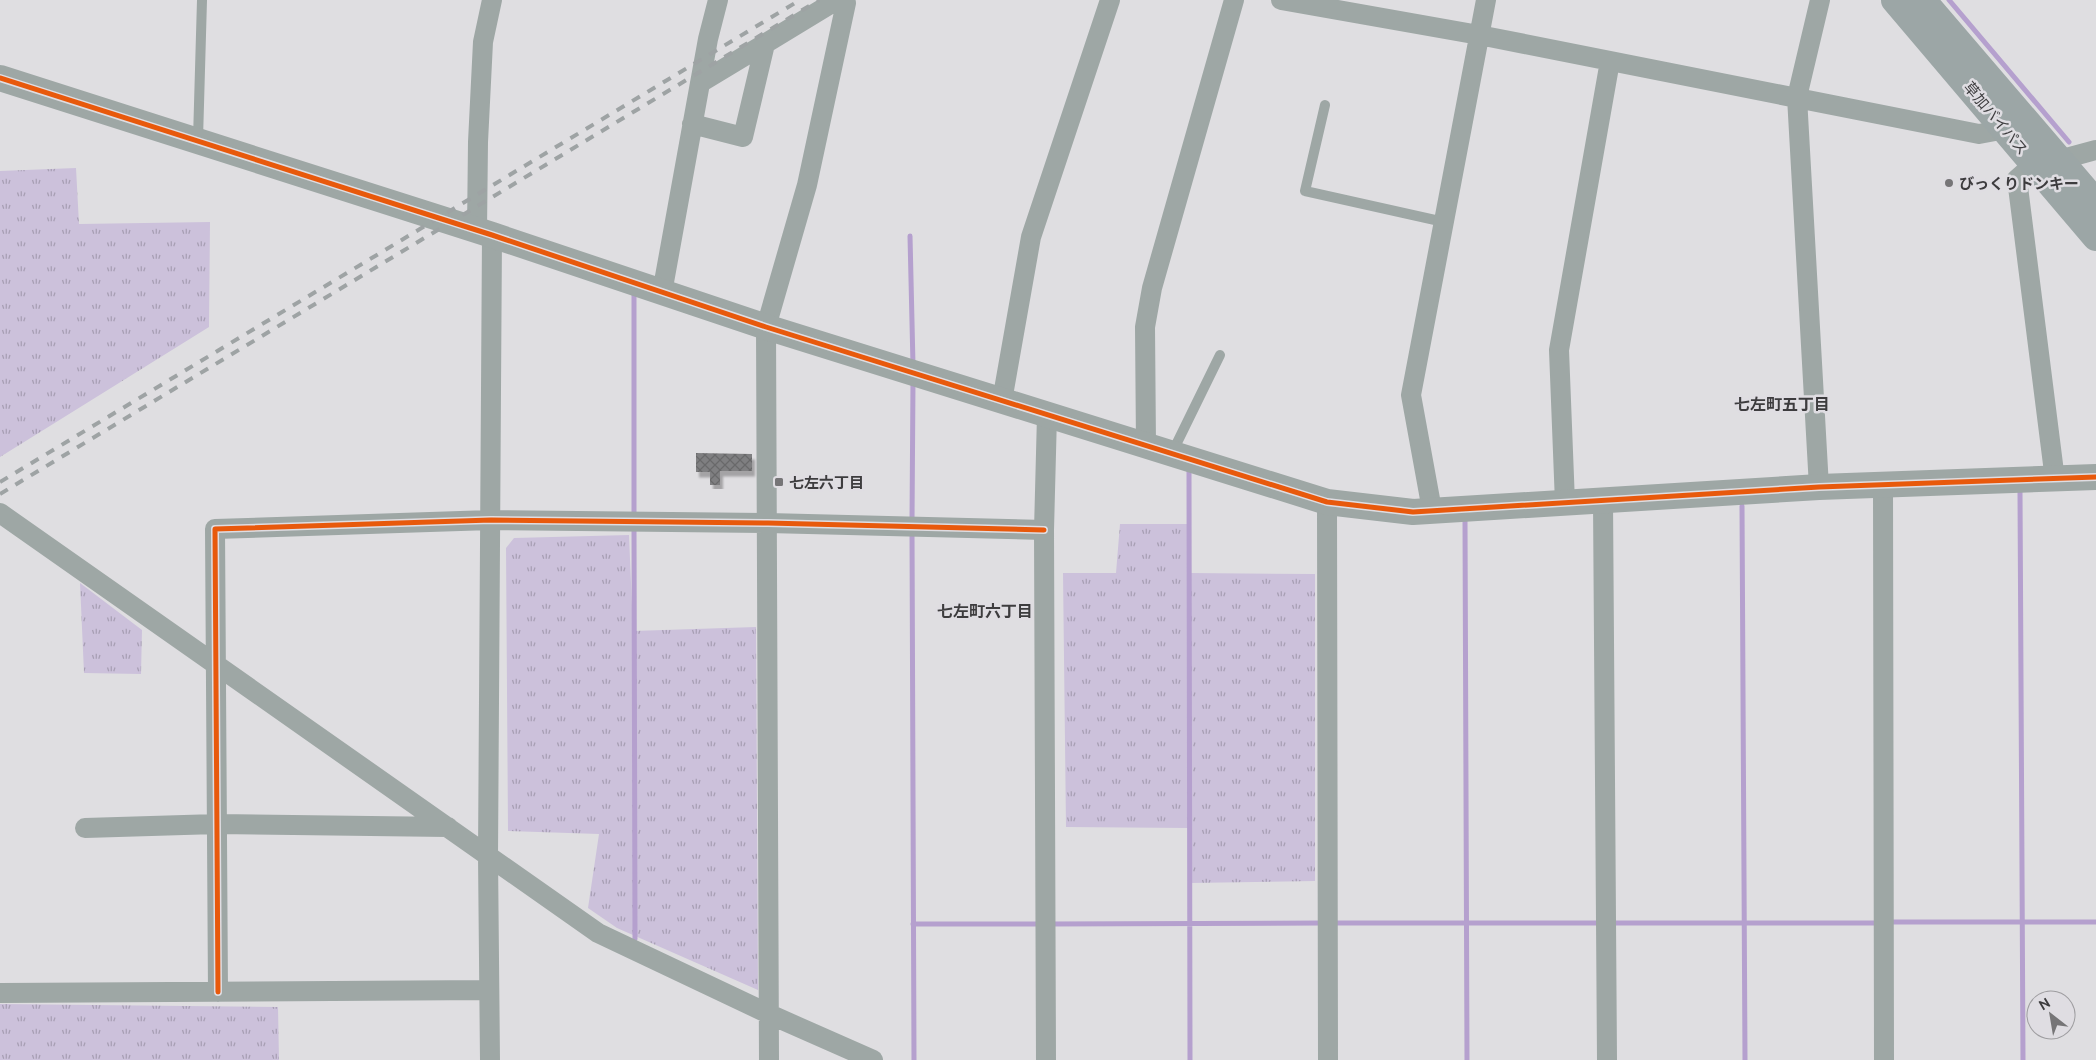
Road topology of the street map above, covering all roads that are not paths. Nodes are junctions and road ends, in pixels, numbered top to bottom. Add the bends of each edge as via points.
1 (202, 0) edge
2 (492, 0) edge
3 (718, 0) edge
4 (837, 0) edge
5 (845, 0) edge
6 (1110, 0) edge
7 (1234, 0) edge
8 (1281, 0) edge
9 (1486, 0) edge
10 (1820, 0) edge
11 (1895, 0) edge
12 (1922, 0) edge
13 (1479, 35) junction
14 (765, 44) junction
15 (1610, 61) junction
16 (0, 78) edge
17 (700, 83) junction
18 (1797, 96) junction
19 (1325, 105) dead end
20 (692, 124) junction
21 (2006, 129) junction
22 (198, 140) junction
23 (2096, 150) edge
24 (2047, 162) junction
25 (2096, 203) edge
26 (1444, 222) junction
27 (484, 233) junction
28 (2096, 237) edge
29 (662, 293) junction
30 (766, 327) junction
31 (1220, 355) dead end
32 (1002, 401) junction
33 (1047, 415) junction
34 (1146, 446) junction
35 (1171, 454) junction
36 (2096, 477) edge
37 (2055, 480) junction
38 (1883, 485) junction
39 (1819, 487) junction
40 (1603, 501) junction
41 (1327, 502) junction
42 (1565, 503) junction
43 (1432, 510) junction
44 (2, 517) edge
45 (491, 520) junction
46 (768, 523) junction
47 (1044, 530) junction
48 (215, 664) junction
49 (216, 824) junction
50 (85, 828) dead end
51 (448, 828) junction
52 (488, 856) junction
53 (489, 990) junction
54 (218, 992) junction
55 (0, 993) edge
56 (769, 1014) junction
57 (490, 1060) edge
58 (769, 1060) edge
59 (873, 1060) edge
60 (1046, 1060) edge
61 (1328, 1060) edge
62 (1607, 1060) edge
63 (1884, 1060) edge

1 - 22 lane
2 - 27 street via 483,42 478,142
3 - 17 street
4 - 14 street
5 - 30 street via 807,186
6 - 32 street via 1031,237
7 - 34 street via 1152,288 1145,327
8 - 13 street
9 - 13 street
10 - 18 street
11 - 21 highway, 草加バイパス
12 - 24 highway, 草加バイパス
13 - 15 street
13 - 26 street
14 - 17 street
14 - 20 street via 743,137
15 - 18 street
15 - 42 street via 1559,350
16 - 22 street
17 - 20 street
18 - 21 street via 1979,134
18 - 39 street
19 - 26 lane via 1305,191
20 - 29 street
21 - 24 highway, 草加バイパス
22 - 27 street
23 - 24 street
24 - 25 highway, 草加バイパス
24 - 28 highway, 草加バイパス
24 - 37 street via 2017,179
26 - 43 street via 1411,394
27 - 29 street
27 - 45 street
29 - 30 street
30 - 32 street
30 - 46 street
31 - 35 lane
32 - 33 street
33 - 34 street
33 - 47 street
34 - 35 street
35 - 41 street
36 - 37 street
37 - 38 street
38 - 39 street
38 - 63 street
39 - 40 street
40 - 42 street
40 - 62 street
41 - 43 street via 1413,512
41 - 61 street
42 - 43 street
44 - 48 street
45 - 46 street
45 - 48 street via 215,529
45 - 52 street
46 - 47 street
46 - 56 street
47 - 60 street
48 - 49 street
48 - 51 street
49 - 50 street
49 - 51 street
49 - 54 street
51 - 52 street
52 - 53 street
52 - 56 street via 598,933
53 - 54 street
53 - 57 street
54 - 55 street
56 - 58 street
56 - 59 street

